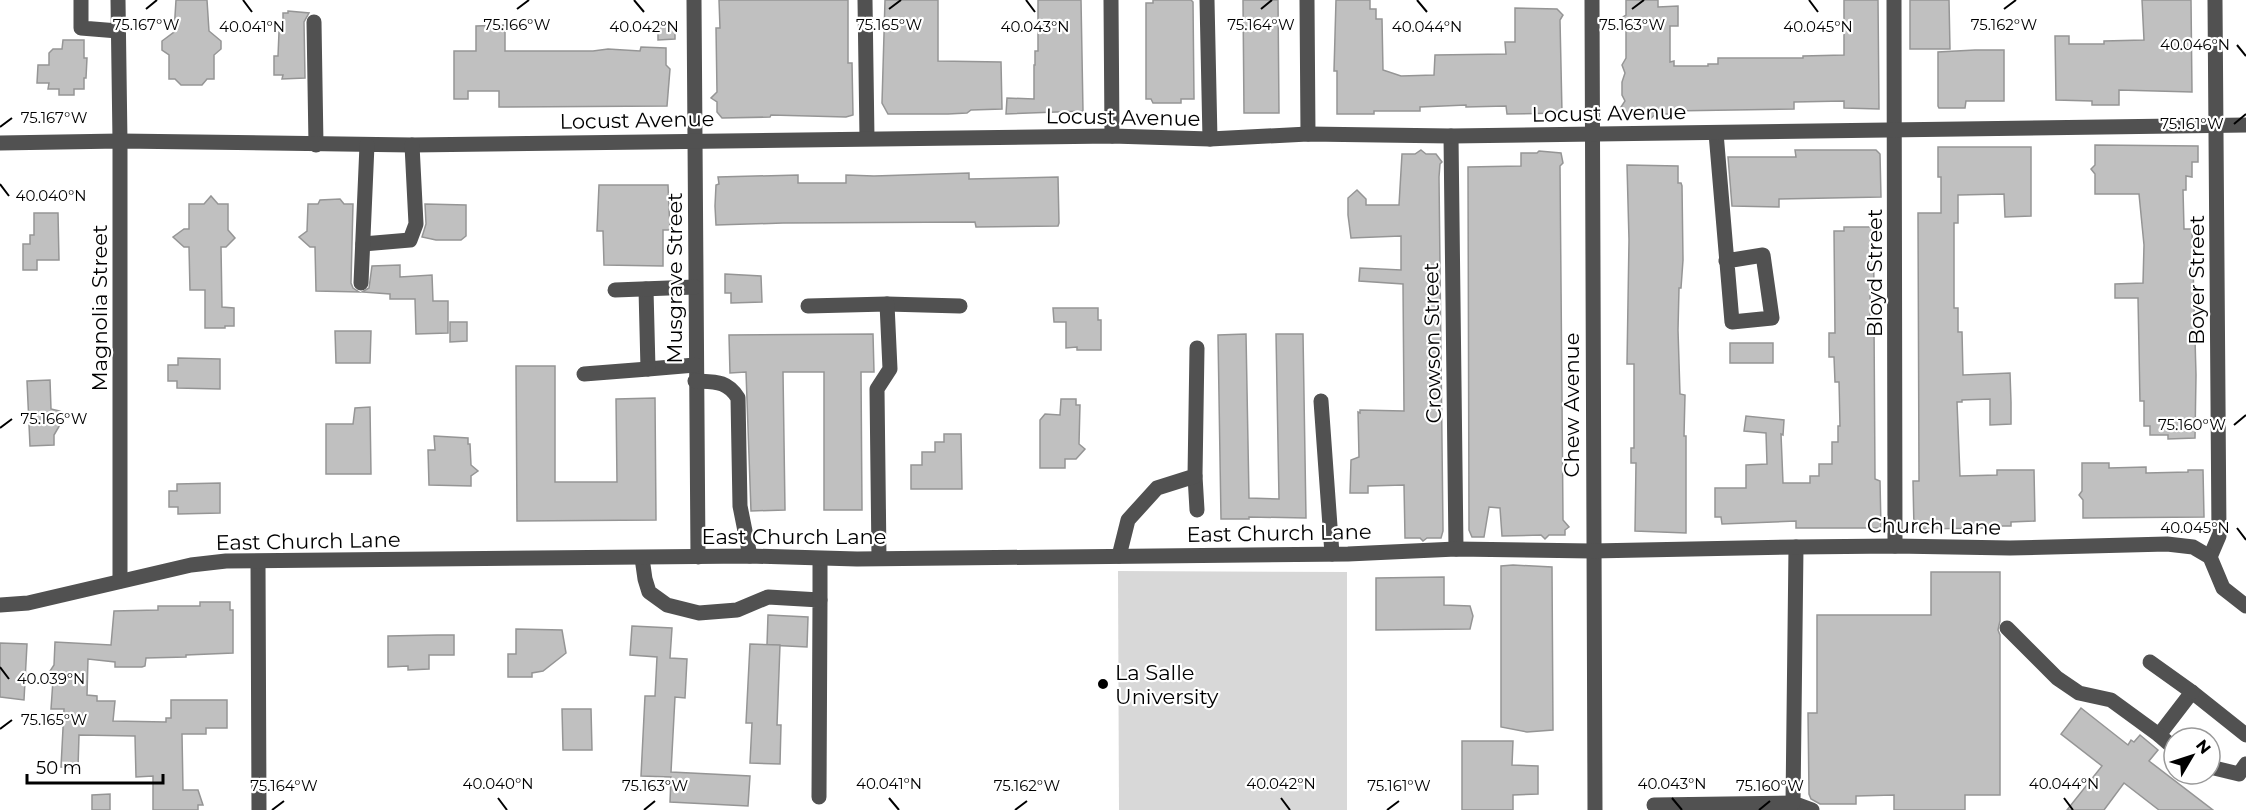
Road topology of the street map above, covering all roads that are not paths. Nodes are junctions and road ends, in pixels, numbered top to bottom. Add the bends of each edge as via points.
1 (81, 0) edge
2 (118, 0) edge
3 (694, 0) edge
4 (865, 0) edge
5 (1111, 0) edge
6 (1208, 0) edge
7 (1307, 0) edge
8 (1592, 0) edge
9 (1894, 0) edge
10 (2215, 0) edge
11 (314, 22) dead end
12 (118, 31) junction
13 (2216, 125) junction
14 (2246, 125) edge
15 (1895, 129) junction
16 (1716, 133) junction
17 (1308, 134) junction
18 (1591, 134) junction
19 (1112, 136) junction
20 (1451, 136) junction
21 (867, 138) junction
22 (1210, 139) junction
23 (695, 140) junction
24 (120, 141) junction
25 (0, 143) edge
26 (316, 145) junction
27 (367, 145) junction
28 (412, 145) junction
29 (363, 244) junction
30 (1726, 261) junction
31 (361, 283) dead end
32 (695, 287) junction
33 (646, 289) junction
34 (615, 290) dead end
35 (887, 304) junction
36 (808, 306) dead end
37 (960, 306) dead end
38 (1197, 348) dead end
39 (695, 365) junction
40 (648, 369) junction
41 (584, 374) dead end
42 (695, 381) junction
43 (1321, 401) dead end
44 (1195, 476) junction
45 (1197, 510) dead end
46 (1895, 546) junction
47 (1796, 547) junction
48 (1456, 549) junction
49 (1592, 551) junction
50 (1332, 554) junction
51 (750, 556) junction
52 (1119, 556) junction
53 (698, 557) junction
54 (2210, 557) junction
55 (642, 558) junction
56 (879, 558) junction
57 (820, 559) junction
58 (258, 562) junction
59 (120, 581) junction
60 (820, 600) junction
61 (0, 605) edge
62 (2246, 606) edge
63 (2007, 628) dead end
64 (2150, 662) dead end
65 (2192, 692) junction
66 (2159, 735) junction
67 (2246, 735) edge
68 (2162, 738) edge
69 (2246, 764) edge
70 (2222, 770) edge
71 (819, 797) dead end
72 (1793, 802) junction
73 (1654, 805) dead end
74 (259, 810) edge
75 (1595, 810) edge
76 (1812, 810) edge

1 - 12 street via 81,28
2 - 12 street, Magnolia Street
3 - 23 street, Musgrave Street
4 - 21 street
5 - 19 street
6 - 22 street
7 - 17 street
8 - 18 street, Chew Avenue
9 - 15 street, Bloyd Street
10 - 13 street, Boyer Street
11 - 26 street
12 - 24 street, Magnolia Street
13 - 14 street, Locust Avenue
13 - 15 street, Locust Avenue
13 - 54 street, Boyer Street via 2219,536
15 - 16 street, Locust Avenue
15 - 46 street, Bloyd Street
16 - 18 street, Locust Avenue
16 - 30 street
17 - 20 street, Locust Avenue
17 - 22 street, Locust Avenue
18 - 20 street, Locust Avenue
18 - 49 street, Chew Avenue
19 - 21 street, Locust Avenue
19 - 22 street, Locust Avenue
20 - 48 street, Crowson Street
21 - 23 street, Locust Avenue
23 - 28 street, Locust Avenue
23 - 32 street, Musgrave Street
24 - 25 street, Locust Avenue
24 - 26 street, Locust Avenue
24 - 59 street, Magnolia Street
26 - 27 street, Locust Avenue
27 - 28 street, Locust Avenue
27 - 29 street
28 - 29 street via 416,224 410,240
29 - 31 street
30 - 30 street via 1732,322 1772,318 1763,255
32 - 33 street
32 - 39 street, Musgrave Street
33 - 34 street
33 - 40 street
35 - 36 street
35 - 37 street
35 - 56 street via 890,369 877,389
38 - 44 street
39 - 40 street
39 - 42 street, Musgrave Street
40 - 41 street
42 - 51 street via 720,383 732,388 738,398 740,506
42 - 53 street, Musgrave Street
43 - 50 street
44 - 45 street
44 - 52 street via 1157,488 1128,520
46 - 47 street, Church Lane
46 - 54 street, Church Lane via 2167,544 2193,547
47 - 49 street, Church Lane
47 - 72 street
48 - 49 street, East Church Lane
48 - 50 street, East Church Lane
49 - 75 street, Chew Avenue
50 - 52 street, East Church Lane
51 - 53 street, East Church Lane
51 - 57 street, East Church Lane
52 - 56 street, East Church Lane
53 - 55 street, East Church Lane
54 - 62 street via 2223,588
55 - 58 street, East Church Lane
55 - 60 street via 649,592 667,605 699,613 737,610 768,597
56 - 57 street, East Church Lane
57 - 60 street
58 - 59 street, East Church Lane via 206,562
58 - 74 street
59 - 61 street, East Church Lane via 28,603
60 - 71 street
63 - 66 street via 2057,678 2079,693 2111,700
64 - 65 street
65 - 66 street
65 - 67 street
66 - 68 street
69 - 70 street via 2239,774
72 - 73 street
72 - 76 street

